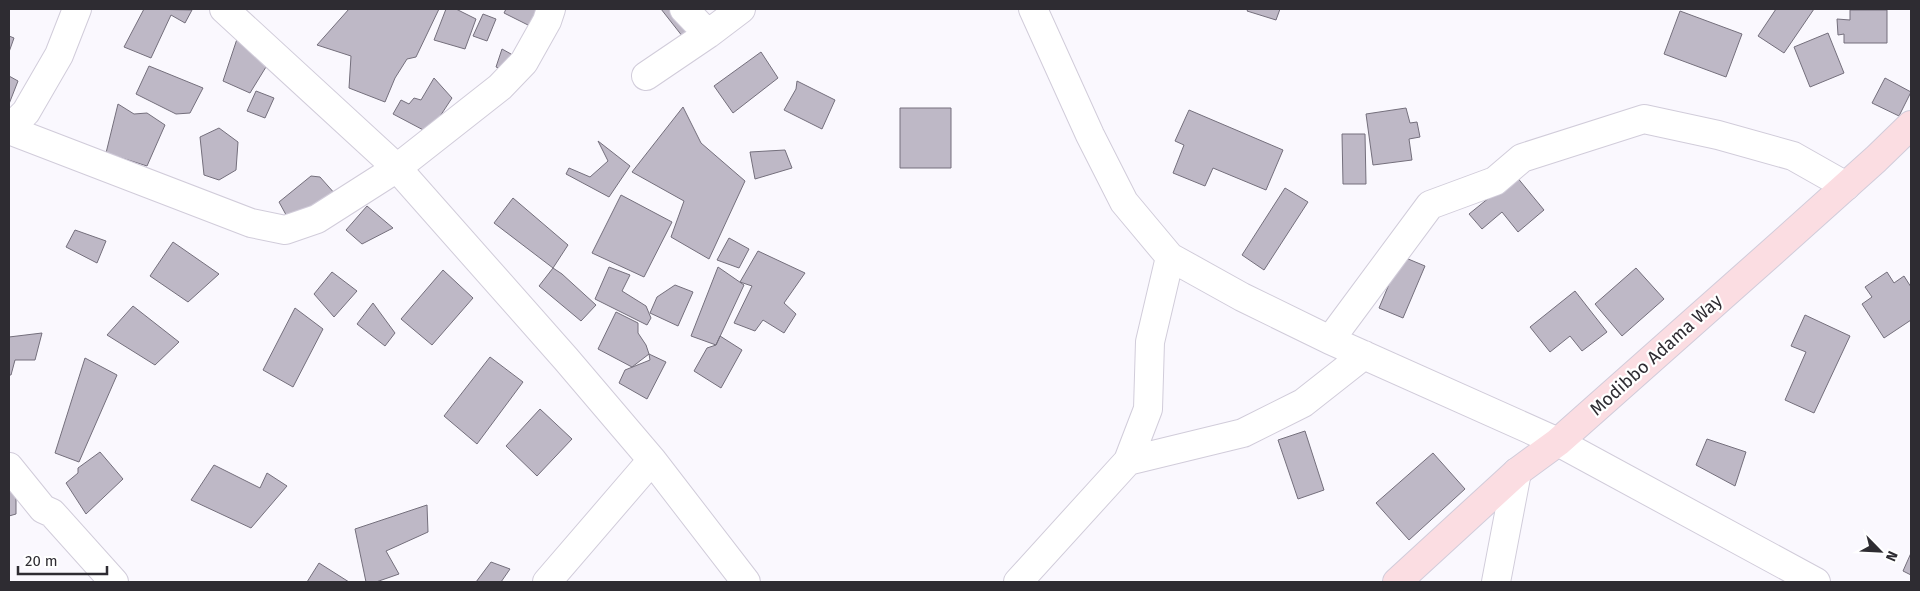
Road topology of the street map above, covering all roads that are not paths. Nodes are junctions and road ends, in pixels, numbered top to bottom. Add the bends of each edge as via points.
1 (77, 9) edge
2 (224, 9) edge
3 (551, 9) edge
4 (684, 9) edge
5 (740, 9) edge
6 (1033, 9) edge
7 (708, 34) junction
8 (646, 76) dead end
9 (1911, 125) edge
10 (9, 129) edge
11 (397, 168) junction
12 (1846, 186) junction
13 (1170, 257) junction
14 (1330, 340) junction
15 (1364, 355) junction
16 (1558, 442) junction
17 (652, 460) junction
18 (1128, 461) junction
19 (9, 467) edge
20 (1517, 472) junction
21 (114, 582) edge
22 (547, 582) edge
23 (746, 582) edge
24 (1018, 582) edge
25 (1397, 582) edge
26 (1496, 582) edge
27 (1816, 582) edge

1 - 10 street via 59,55 26,112
2 - 11 street
3 - 11 street via 524,62 500,87
4 - 7 street
5 - 7 street
6 - 13 street via 1124,202
7 - 8 street
9 - 12 main road, Modibbo Adama Way
10 - 11 street via 251,223 285,230 317,219
11 - 17 street
12 - 14 street via 1793,156 1644,119 1522,158 1495,181 1430,204
12 - 16 main road, Modibbo Adama Way
13 - 14 street
13 - 18 street via 1150,342 1148,408
14 - 15 street
15 - 16 street
15 - 18 street via 1303,403 1243,433
16 - 20 main road, Modibbo Adama Way
16 - 27 street
17 - 22 street
17 - 23 street
18 - 24 street
19 - 21 street via 43,509 52,513
20 - 25 main road, Modibbo Adama Way
20 - 26 street

